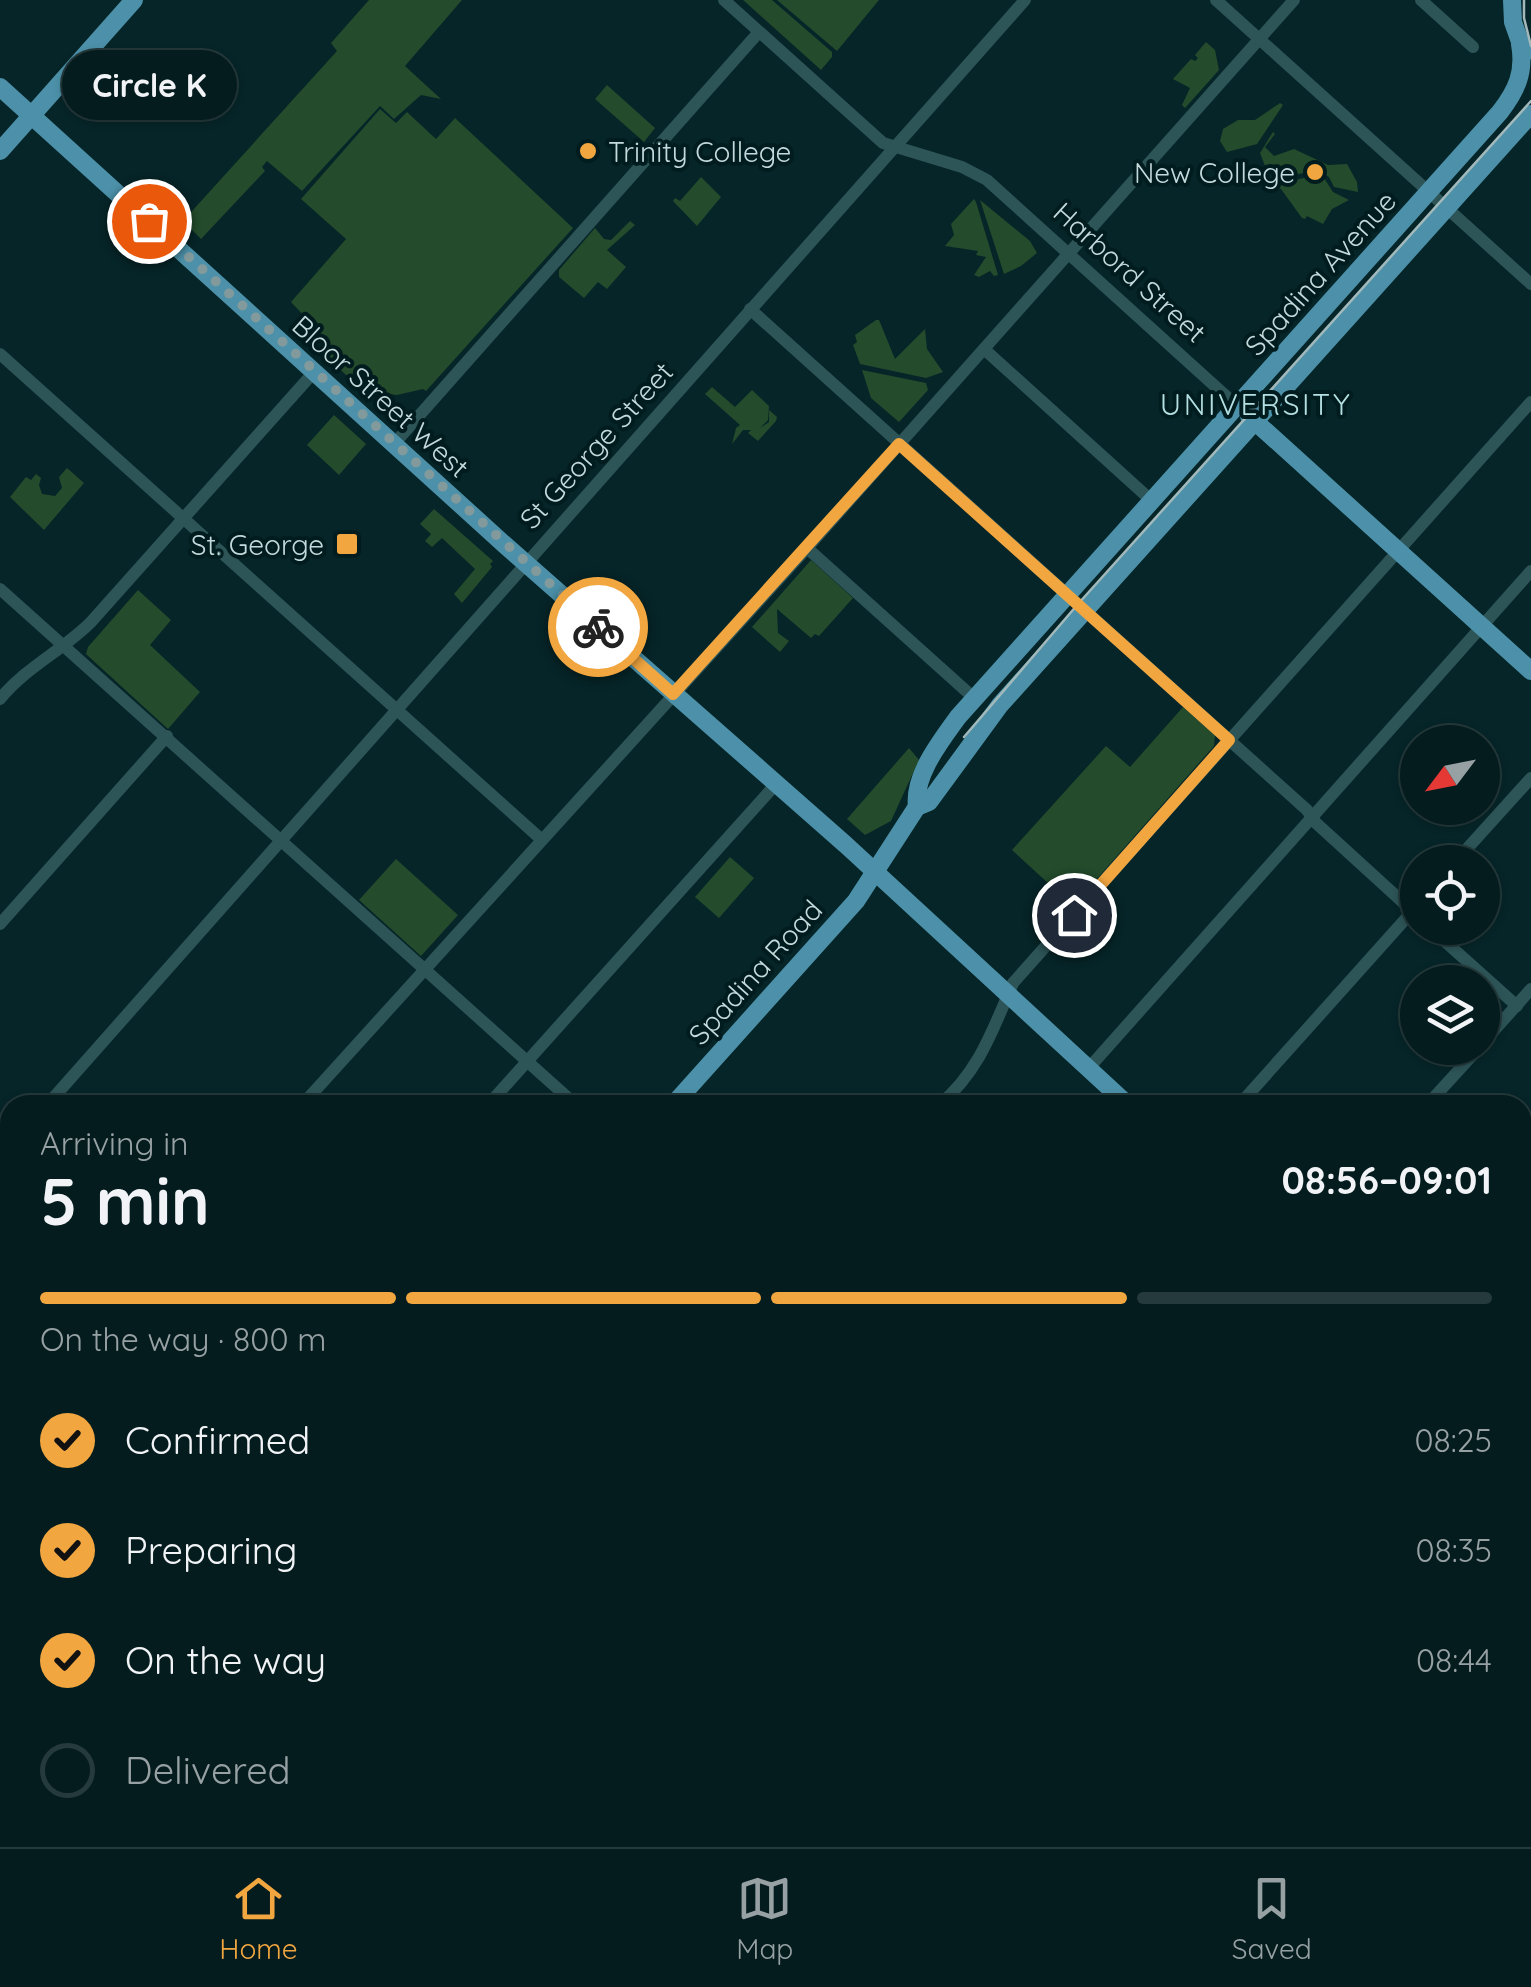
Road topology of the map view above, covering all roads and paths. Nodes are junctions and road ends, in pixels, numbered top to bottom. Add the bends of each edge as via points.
1 (134, 0) edge
2 (724, 0) edge
3 (1025, 0) edge
4 (1216, 0) edge
5 (1294, 0) edge
6 (1421, 0) edge
7 (1512, 0) edge
8 (760, 32) junction
9 (1254, 34) junction
10 (1520, 44) junction
11 (1473, 47) dead end
12 (1531, 64) edge
13 (0, 87) edge
14 (1531, 114) edge
15 (32, 116) junction
16 (896, 147) junction
17 (0, 151) edge
18 (1429, 192) junction
19 (1446, 209) junction
20 (1068, 252) junction
21 (1531, 284) edge
22 (750, 309) junction
23 (984, 349) junction
24 (0, 354) edge
25 (314, 372) junction
26 (1531, 402) edge
27 (1237, 406) junction
28 (1256, 422) junction
29 (394, 444) junction
30 (899, 444) junction
31 (1152, 501) junction
32 (182, 519) junction
33 (807, 548) junction
34 (1398, 552) junction
35 (526, 562) junction
36 (1531, 571) edge
37 (0, 589) edge
38 (1068, 595) junction
39 (1085, 610) junction
40 (1482, 626) junction
41 (64, 646) junction
42 (1531, 671) edge
43 (673, 694) junction
44 (974, 698) junction
45 (0, 699) edge
46 (395, 709) junction
47 (166, 736) junction
48 (1229, 740) junction
49 (946, 755) junction
50 (1531, 778) edge
51 (776, 784) junction
52 (1312, 816) junction
53 (281, 838) junction
54 (542, 840) junction
55 (1470, 845) edge
56 (876, 873) junction
57 (1400, 898) edge
58 (0, 924) edge
59 (1400, 928) edge
60 (1449, 945) edge
61 (426, 969) junction
62 (1531, 990) edge
63 (1008, 994) junction
64 (1517, 1006) junction
65 (1500, 1025) edge
66 (528, 1061) junction
67 (1466, 1065) edge
68 (1088, 1070) junction
69 (56, 1095) edge
70 (311, 1095) edge
71 (497, 1095) edge
72 (565, 1095) edge
73 (682, 1095) edge
74 (951, 1095) edge
75 (1113, 1095) edge
76 (1248, 1095) edge
77 (1442, 1095) edge

1 - 15 main road
2 - 8 street, Harbord Street
3 - 16 street, St George Street
4 - 9 street
5 - 9 street
6 - 11 street
7 - 10 main road
8 - 16 street, Harbord Street
8 - 29 street
9 - 18 street
9 - 20 street
10 - 12 main road
10 - 18 main road, Spadina Avenue via 1516,92
13 - 15 main road, Bloor Street West
14 - 19 main road, Spadina Avenue
15 - 17 main road
15 - 25 main road, Bloor Street West
16 - 20 street, Harbord Street via 979,174
16 - 22 street, St George Street
18 - 19 street
18 - 27 main road, Spadina Avenue
19 - 21 street
19 - 28 main road, Spadina Avenue
20 - 23 street
20 - 27 street, Harbord Street
22 - 30 street
22 - 35 street, St George Street
23 - 30 street
23 - 31 street
24 - 32 street
25 - 29 main road, Bloor Street West
25 - 32 street
26 - 34 street
27 - 28 main road, Harbord Street
27 - 31 main road, Spadina Avenue
28 - 34 main road, Harbord Street
28 - 39 main road, Spadina Avenue
29 - 35 main road, Bloor Street West
30 - 33 street
30 - 38 street
31 - 38 main road, Spadina Avenue
32 - 41 street
32 - 46 street
33 - 43 street
33 - 44 street
34 - 40 main road, Harbord Street
34 - 48 street
35 - 43 main road, Bloor Street West
35 - 46 street, St George Street
36 - 40 street
37 - 41 street
38 - 39 street
38 - 44 main road, Spadina Avenue
39 - 48 street
39 - 49 main road, Spadina Avenue
40 - 42 main road, Harbord Street
40 - 52 street
41 - 45 street via 29,668
41 - 47 street
43 - 51 main road, Bloor Street West
43 - 54 street
44 - 49 main road, Spadina Avenue
46 - 53 street, St George Street
46 - 54 street
47 - 53 street
47 - 58 street
48 - 52 street
48 - 63 street
49 - 56 main road, Spadina Avenue via 929,802 917,807
50 - 55 street
51 - 56 main road, Bloor Street West
51 - 66 street
52 - 57 street
52 - 68 street
53 - 61 street
53 - 69 street, St George Street
54 - 61 street
56 - 63 main road, Bloor Street West
56 - 73 main road, Spadina Road
59 - 76 street
60 - 64 street
61 - 66 street
61 - 70 street
62 - 64 street
63 - 68 main road, Bloor Street West
63 - 74 street via 980,1060
64 - 65 street
66 - 71 street
66 - 72 street
67 - 77 street
68 - 75 main road, Bloor Street West

